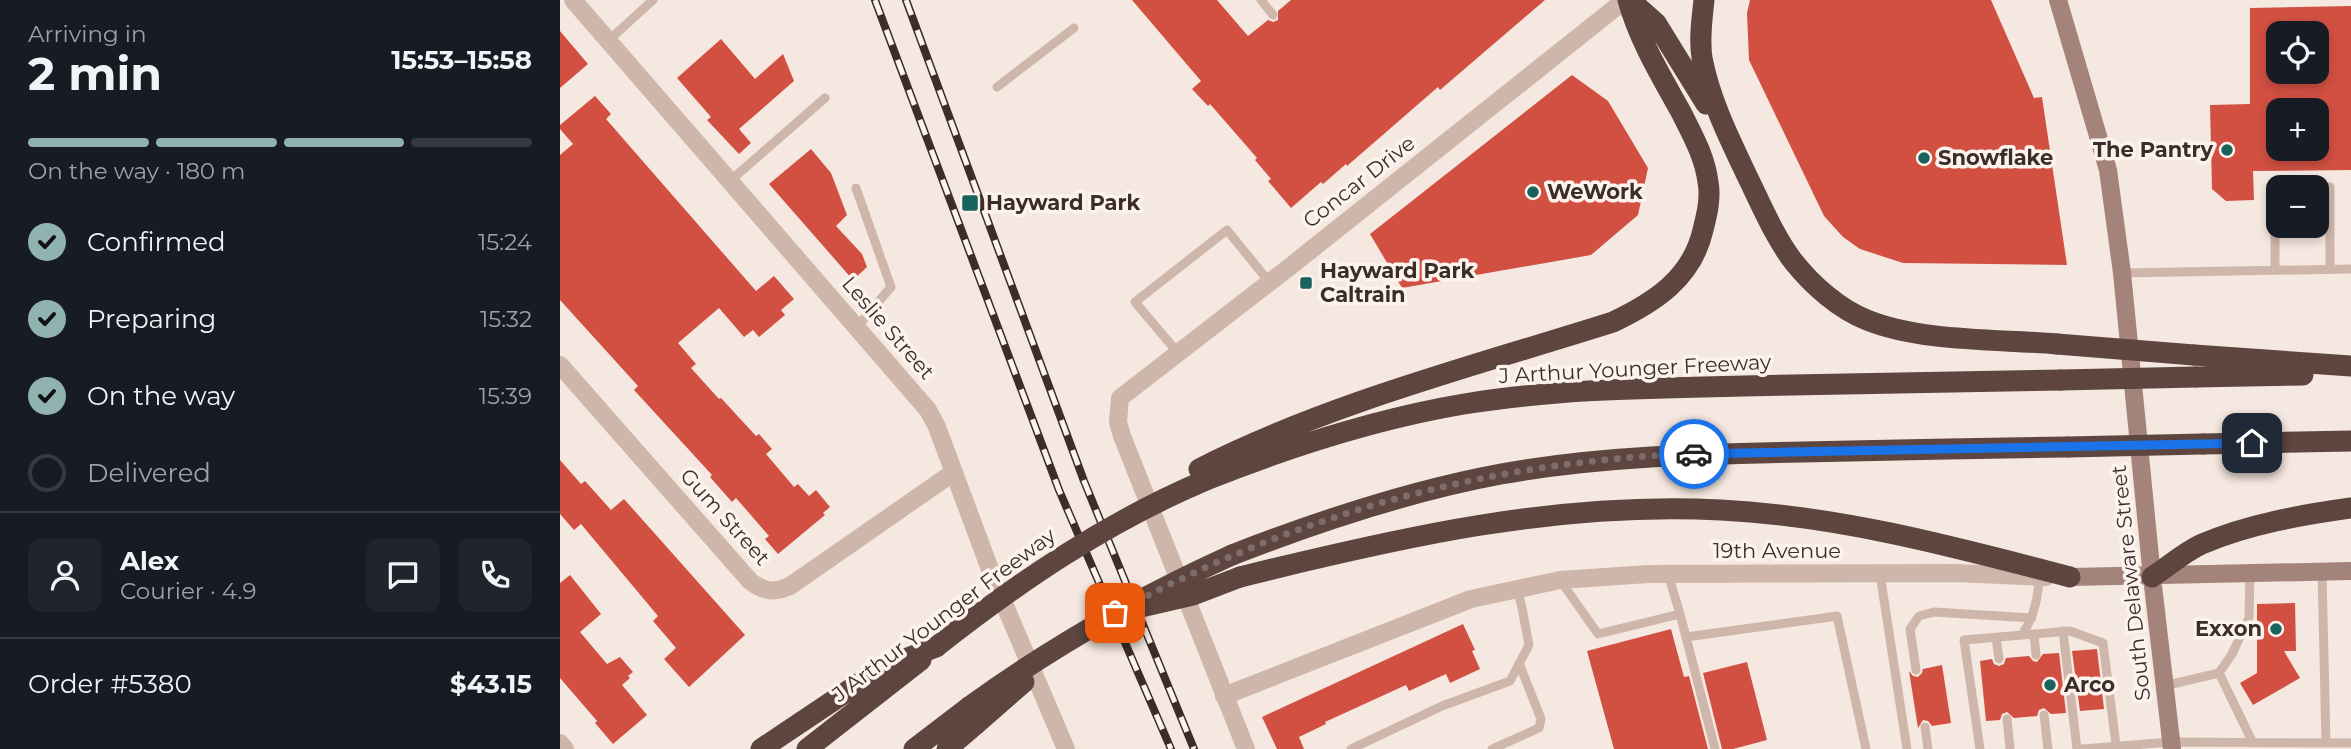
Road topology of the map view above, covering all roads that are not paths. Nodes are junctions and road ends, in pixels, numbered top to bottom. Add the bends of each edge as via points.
1 (573, 0) edge
2 (653, 0) edge
3 (1261, 0) edge
4 (1628, 0) edge
5 (1704, 0) edge
6 (2058, 0) edge
7 (1273, 15) dead end
8 (1074, 28) dead end
9 (608, 41) junction
10 (998, 87) dead end
11 (825, 99) dead end
12 (1733, 147) junction
13 (730, 181) junction
14 (856, 188) dead end
15 (2330, 269) junction
16 (2351, 269) edge
17 (2275, 270) junction
18 (2122, 273) junction
19 (1269, 283) junction
20 (857, 327) junction
21 (1178, 353) junction
22 (560, 365) edge
23 (2351, 366) edge
24 (2351, 375) edge
25 (2351, 441) edge
26 (954, 472) junction
27 (1202, 475) junction
28 (2351, 508) edge
29 (2351, 571) edge
30 (2322, 572) junction
31 (2039, 573) junction
32 (2250, 573) junction
33 (1668, 574) junction
34 (1880, 574) junction
35 (2070, 577) joint
36 (2152, 577) junction
37 (1560, 580) junction
38 (1516, 588) junction
39 (1115, 613) junction
40 (1680, 614) junction
41 (2032, 618) junction
42 (2063, 631) junction
43 (2034, 634) junction
44 (2022, 635) junction
45 (1686, 636) junction
46 (1996, 638) junction
47 (936, 647) junction
48 (2036, 655) dead end
49 (1999, 659) dead end
50 (1519, 663) junction
51 (1916, 670) dead end
52 (2219, 673) junction
53 (2164, 686) junction
54 (1224, 696) junction
55 (2044, 715) dead end
56 (972, 716) junction
57 (2007, 719) dead end
58 (1925, 727) dead end
59 (560, 743) edge
60 (2253, 743) junction
61 (2326, 743) junction
62 (2351, 743) edge
63 (2116, 745) junction
64 (2171, 746) edge
65 (565, 749) edge
66 (761, 749) edge
67 (807, 749) edge
68 (914, 749) edge
69 (947, 749) edge
70 (1066, 749) edge
71 (1246, 749) edge
72 (1351, 749) edge
73 (1492, 749) edge
74 (1715, 749) edge
75 (1866, 749) edge
76 (1907, 749) edge
77 (1928, 749) edge
78 (1980, 749) edge
79 (2010, 749) edge
80 (2048, 749) edge
81 (2080, 749) edge

1 - 9 street, Leslie Street
2 - 9 lane
3 - 7 lane
4 - 12 highway via 1656,23
4 - 19 street, Concar Drive
4 - 27 highway via 1640,36 1696,142 1709,182 1709,208 1700,242 1669,289 1613,322 1351,406 1261,440
5 - 12 highway via 1704,65
6 - 18 main road, South Delaware Street via 2108,170
8 - 10 lane
9 - 13 street, Leslie Street
11 - 13 lane
12 - 23 highway, bridge via 1792,260 1813,283 1866,320 1931,335
13 - 20 street, Leslie Street
14 - 20 lane via 891,288
15 - 16 lane
15 - 17 lane
15 - 17 lane via 2330,187 2275,186
17 - 18 lane
18 - 36 main road, South Delaware Street
19 - 21 street, Concar Drive
19 - 21 lane via 1227,230 1135,302
20 - 26 street, Leslie Street via 928,410
21 - 54 street, Concar Drive via 1120,398 1118,422
22 - 26 street, Gum Street via 760,589 790,586
24 - 27 highway, J Arthur Younger Freeway, bridge via 1646,388 1508,398 1361,427
25 - 39 highway, bridge via 1680,454 1545,467 1411,495 1325,520 1232,555
26 - 70 street, Leslie Street
27 - 47 highway, J Arthur Younger Freeway, bridge via 1035,572
28 - 36 highway via 2294,516 2226,535 2188,552
29 - 30 main road
30 - 32 main road
30 - 61 lane
31 - 34 street, 19th Avenue
31 - 35 highway
31 - 39 highway, bridge via 1934,541 1833,522 1672,508 1568,512 1339,552
31 - 41 lane
32 - 36 main road
32 - 52 lane via 2249,618
33 - 34 street, 19th Avenue
33 - 37 street, 19th Avenue
33 - 40 lane
34 - 76 lane
35 - 36 main road
36 - 53 main road, South Delaware Street
37 - 38 street, 19th Avenue
37 - 40 lane via 1598,634
38 - 50 lane via 1529,645
38 - 54 street, 19th Avenue via 1426,615
39 - 56 highway, bridge via 1036,660
40 - 45 lane
41 - 44 lane
41 - 51 lane via 1934,612 1919,616 1910,629
42 - 43 lane
42 - 63 lane via 2103,643
42 - 81 lane
43 - 44 lane
43 - 48 lane
44 - 46 lane
45 - 74 lane
45 - 75 lane via 1837,616
46 - 49 lane
46 - 78 lane via 1964,640
47 - 66 highway via 882,668
47 - 67 highway, J Arthur Younger Freeway
50 - 72 lane via 1510,681
50 - 73 lane via 1541,719 1539,728
52 - 53 lane
52 - 60 lane
53 - 64 main road, South Delaware Street
54 - 71 street
55 - 80 lane
56 - 68 highway
56 - 69 highway
57 - 79 lane
58 - 77 lane
59 - 65 street
60 - 61 lane
60 - 64 lane
61 - 62 lane
63 - 64 lane
63 - 81 lane

